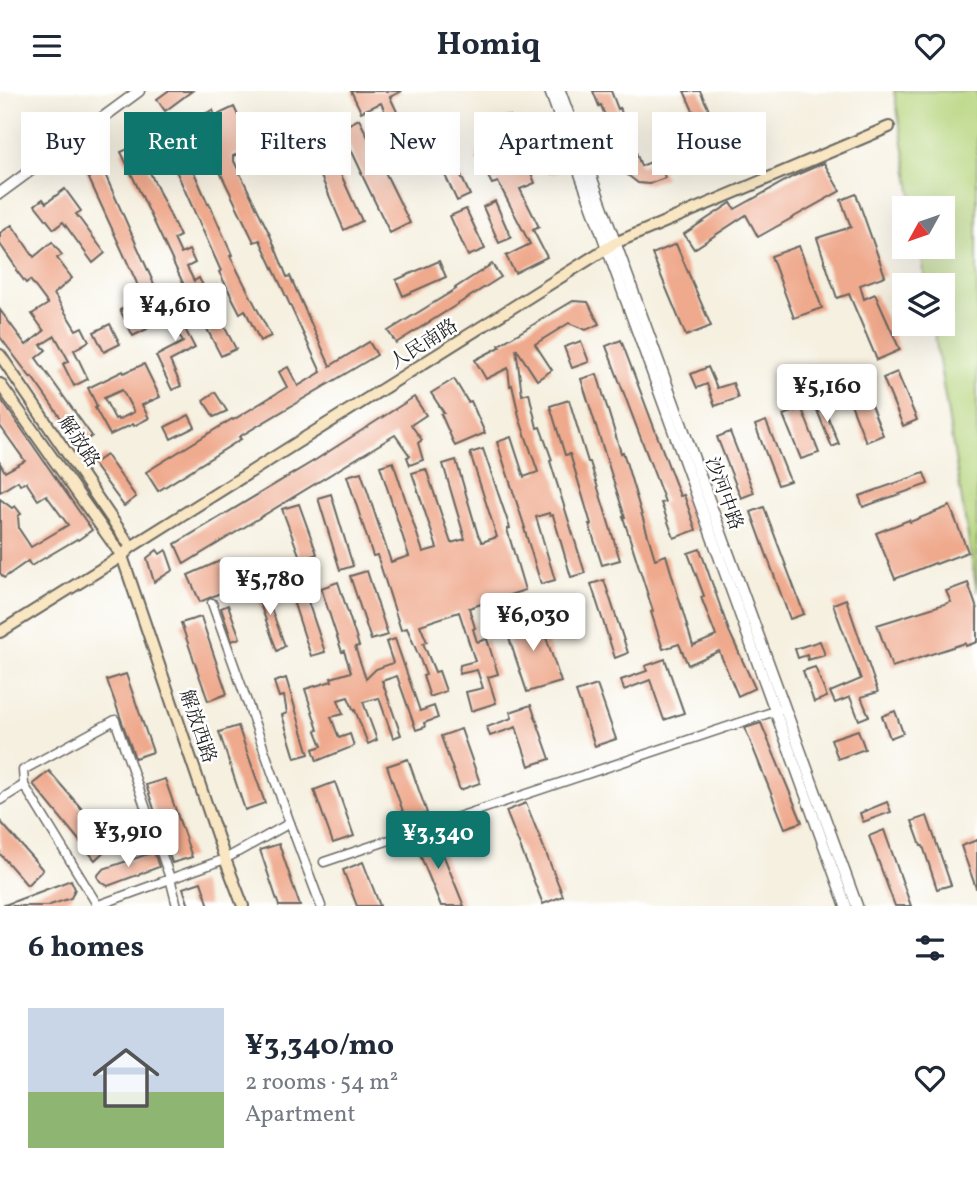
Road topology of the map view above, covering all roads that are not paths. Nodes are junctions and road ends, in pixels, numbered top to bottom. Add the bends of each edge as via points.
1 (139, 91) edge
2 (550, 91) edge
3 (560, 91) edge
4 (889, 127) dead end
5 (0, 193) edge
6 (611, 246) junction
7 (0, 355) edge
8 (0, 384) edge
9 (131, 547) junction
10 (122, 556) junction
11 (212, 603) dead end
12 (0, 632) edge
13 (780, 709) junction
14 (24, 785) junction
15 (0, 800) edge
16 (290, 823) junction
17 (225, 859) junction
18 (324, 862) dead end
19 (170, 879) junction
20 (97, 906) edge
21 (177, 906) edge
22 (243, 906) edge
23 (321, 906) edge
24 (846, 906) edge
25 (857, 906) edge

1 - 5 street
2 - 6 street, 沙河中路
3 - 6 street, 沙河中路
4 - 6 main road, 人民南路
6 - 9 main road, 人民南路
6 - 13 street, 沙河中路
7 - 9 main road, 解放路
8 - 10 main road, 解放路
9 - 10 main road, 人民南路
10 - 12 main road, 人民南路
10 - 17 main road, 解放西路
11 - 16 street
13 - 18 street
13 - 24 street, 沙河中路
13 - 25 street, 沙河中路
14 - 15 street
14 - 19 street via 23,770 115,720
14 - 20 street
16 - 17 street
16 - 23 street
17 - 19 street
17 - 22 main road, 解放西路
19 - 20 street
19 - 21 street

